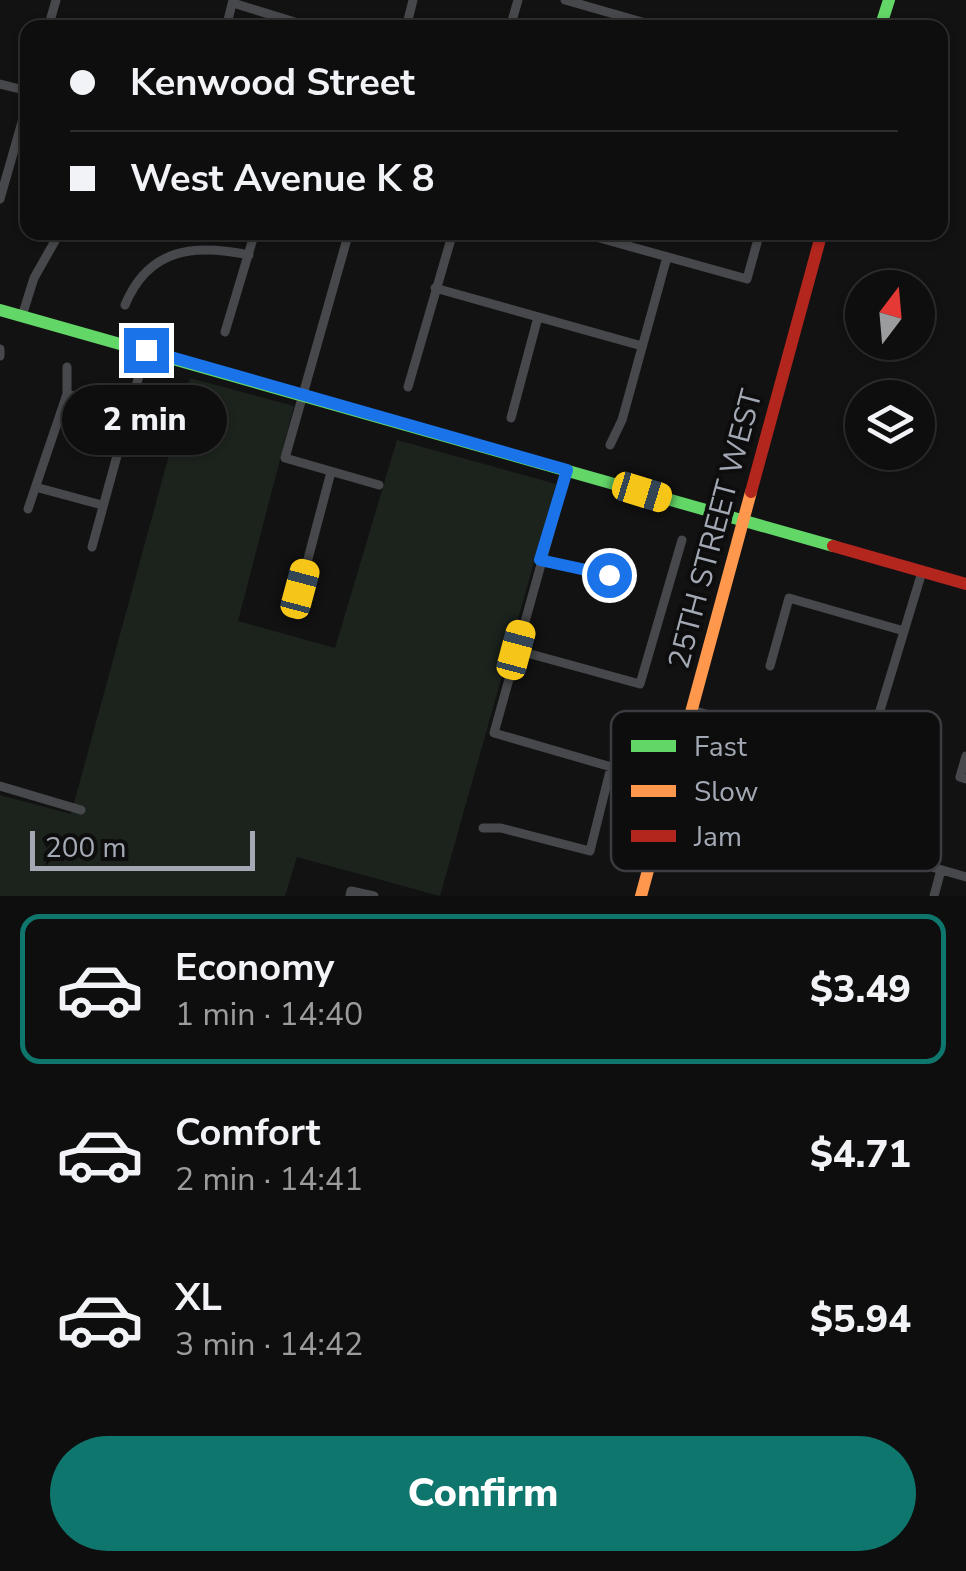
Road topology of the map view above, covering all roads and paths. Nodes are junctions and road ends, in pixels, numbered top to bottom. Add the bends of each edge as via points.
1 (564, 0) edge
2 (233, 2) edge
3 (616, 14) junction
4 (291, 20) edge
5 (615, 20) edge
6 (637, 20) edge
7 (20, 129) edge
8 (0, 198) edge
9 (55, 240) edge
10 (253, 240) edge
11 (347, 240) edge
12 (450, 240) edge
13 (607, 240) edge
14 (758, 240) edge
15 (820, 240) edge
16 (249, 255) junction
17 (668, 257) junction
18 (435, 288) junction
19 (126, 305) dead end
20 (0, 310) edge
21 (22, 316) junction
22 (538, 317) junction
23 (225, 332) dead end
24 (642, 346) junction
25 (146, 350) junction
26 (68, 368) dead end
27 (408, 387) dead end
28 (304, 393) junction
29 (67, 394) junction
30 (128, 412) junction
31 (510, 418) dead end
32 (610, 445) dead end
33 (567, 470) junction
34 (331, 472) junction
35 (379, 485) dead end
36 (39, 488) junction
37 (102, 505) junction
38 (28, 509) dead end
39 (743, 522) junction
40 (682, 540) dead end
41 (92, 547) dead end
42 (540, 560) junction
43 (922, 572) junction
44 (609, 575) dead end
45 (966, 584) edge
46 (300, 589) dead end
47 (904, 630) junction
48 (516, 650) junction
49 (770, 666) dead end
50 (692, 710) joint
51 (695, 711) edge
52 (879, 711) edge
53 (966, 756) edge
54 (611, 768) joint
55 (963, 778) edge
56 (0, 786) edge
57 (81, 810) dead end
58 (483, 828) dead end
59 (941, 870) edge
60 (647, 871) edge
61 (941, 871) edge
62 (966, 877) edge
63 (351, 894) edge
64 (374, 896) edge
65 (641, 896) edge
66 (934, 896) edge

1 - 3 street
2 - 4 street
3 - 5 street
3 - 6 street
7 - 8 street
9 - 21 street
10 - 16 street
11 - 28 street
12 - 18 street
13 - 17 street
14 - 17 street via 747,279
15 - 39 street, 25TH STREET WEST
16 - 19 street via 210,247 164,259 133,285
16 - 23 street
17 - 24 street
18 - 22 street
18 - 27 street
20 - 21 street
21 - 25 street
22 - 24 street
22 - 31 street
24 - 32 street
25 - 28 street
25 - 30 street
26 - 29 street
28 - 33 street
28 - 34 street via 285,458
29 - 30 street
29 - 36 street
30 - 37 street
33 - 39 street
33 - 42 street
34 - 35 street
34 - 46 street
36 - 37 street
36 - 38 street
37 - 41 street
39 - 43 street
39 - 50 street, 25TH STREET WEST
40 - 48 street via 640,684
42 - 44 street
42 - 48 street
43 - 45 street
43 - 47 street
47 - 49 street via 788,598
47 - 52 street
48 - 54 street via 494,733
50 - 51 street
53 - 55 street
54 - 58 street via 590,851
56 - 57 street
59 - 62 street
60 - 65 street, 25TH STREET WEST
61 - 66 street
63 - 64 street

